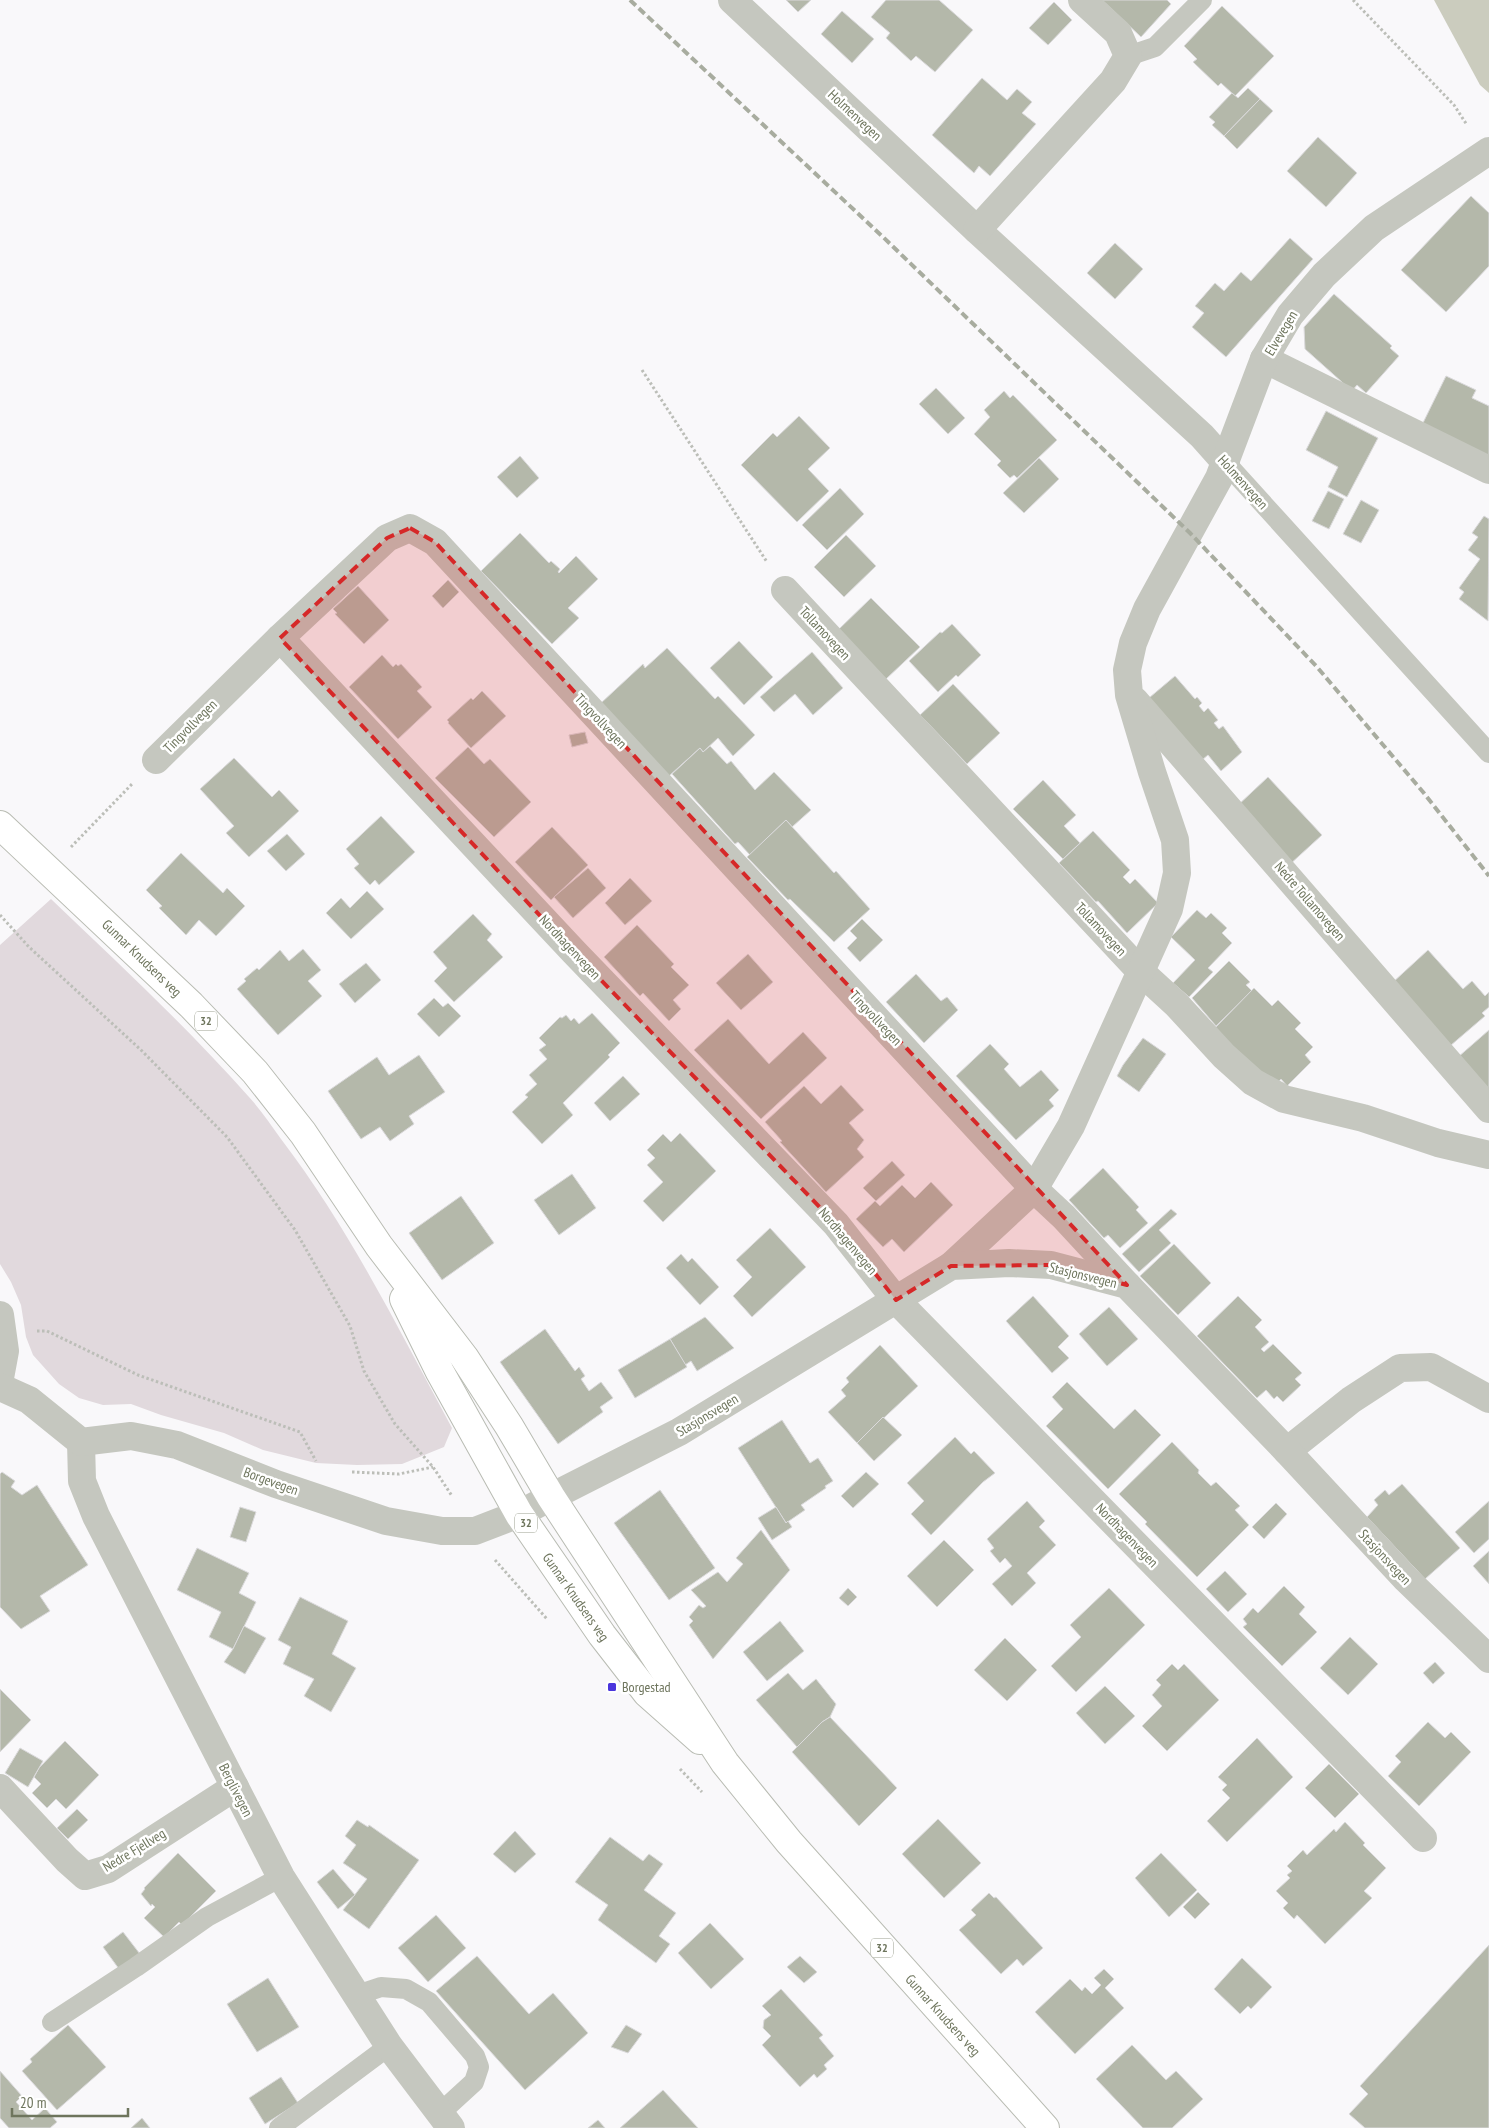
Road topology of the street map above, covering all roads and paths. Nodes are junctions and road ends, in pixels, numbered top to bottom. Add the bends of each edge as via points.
1 (732, 0) edge
2 (1082, 0) edge
3 (1202, 0) edge
4 (1353, 0) edge
5 (1128, 56) junction
6 (1487, 152) edge
7 (977, 230) junction
8 (1264, 359) junction
9 (642, 370) dead end
10 (1226, 463) junction
11 (1489, 470) edge
12 (785, 590) joint
13 (280, 638) junction
14 (1129, 695) junction
15 (1489, 753) edge
16 (156, 760) joint
17 (0, 825) edge
18 (49, 869) junction
19 (1141, 972) junction
20 (1489, 1109) edge
21 (1489, 1155) edge
22 (1034, 1189) junction
23 (378, 1246) junction
24 (951, 1266) junction
25 (1127, 1285) junction
26 (896, 1300) junction
27 (1, 1322) edge
28 (0, 1378) edge
29 (0, 1388) edge
30 (1489, 1399) edge
31 (81, 1442) junction
32 (1287, 1452) junction
33 (318, 1463) dead end
34 (433, 1467) dead end
35 (351, 1472) dead end
36 (552, 1497) junction
37 (519, 1514) junction
38 (1489, 1659) edge
39 (725, 1763) junction
40 (0, 1788) edge
41 (235, 1788) junction
42 (1424, 1838) dead end
43 (281, 1877) junction
44 (357, 1995) junction
45 (52, 2022) dead end
46 (389, 2046) junction
47 (438, 2123) edge
48 (279, 2128) edge
49 (1046, 2128) edge

1 - 7 street, Holmenvegen
2 - 5 street via 1118,32
3 - 5 lane via 1155,47
4 - 6 path via 1454,105
5 - 7 street via 1114,81
6 - 8 street, Elvevegen via 1374,228 1324,275 1290,315
7 - 10 street, Holmenvegen via 1202,436
8 - 10 street
8 - 11 street, Elvevegen
9 - 12 path
10 - 14 street via 1147,608 1133,643 1127,670
10 - 15 lane, Holmenvegen
12 - 19 street, Tollamovegen
13 - 16 street, Tingvollvegen
13 - 22 street, Tingvollvegen via 387,538 410,528 435,542
13 - 26 street, Nordhagenvegen via 574,952 836,1224
14 - 19 street via 1175,840 1177,873 1169,909
14 - 20 street, Nedre Tollamovegen
16 - 18 path, Tingvollvegen
17 - 18 main road, Gunnar Knudsens veg / 32
18 - 23 main road, Gunnar Knudsens veg / 32 via 191,1005 255,1072 303,1133
19 - 21 street, Tollamovegen via 1253,1082 1284,1099 1363,1118 1438,1144
19 - 22 street via 1071,1126
22 - 24 street
22 - 25 street, Tingvollvegen
23 - 36 main road, Gunnar Knudsens veg / 32 via 464,1358
23 - 37 main road, Gunnar Knudsens veg / 32 via 440,1372
24 - 25 street, Stasjonsvegen via 1051,1265
24 - 26 street, Stasjonsvegen
25 - 32 street, Stasjonsvegen
26 - 36 street, Stasjonsvegen via 679,1432
26 - 42 street, Nordhagenvegen
27 - 28 street via 5,1351
27 - 33 path via 47,1331 138,1375 300,1432
29 - 31 street via 29,1400
30 - 32 street via 1431,1367 1400,1368 1351,1400
31 - 37 street, Borgevegen via 131,1436 177,1445 276,1484 386,1521 442,1531 475,1531
31 - 41 street, Berglivegen via 82,1481 96,1516
32 - 38 street, Stasjonsvegen via 1406,1579
34 - 35 path via 399,1474
36 - 37 street, Borgevegen
36 - 39 main road, Gunnar Knudsens veg / 32
37 - 39 main road, Gunnar Knudsens veg / 32 via 602,1635 647,1693
39 - 49 main road, Gunnar Knudsens veg / 32 via 789,1842
40 - 41 street, Nedre Fjellveg via 85,1876 108,1868
41 - 43 street, Berglivegen
43 - 44 street, Berglivegen
43 - 45 lane via 207,1917
44 - 46 street, Berglivegen
44 - 47 lane via 381,1987 406,1989 429,2002 475,2056 478,2067 474,2082
46 - 47 street, Berglivegen
46 - 48 lane

